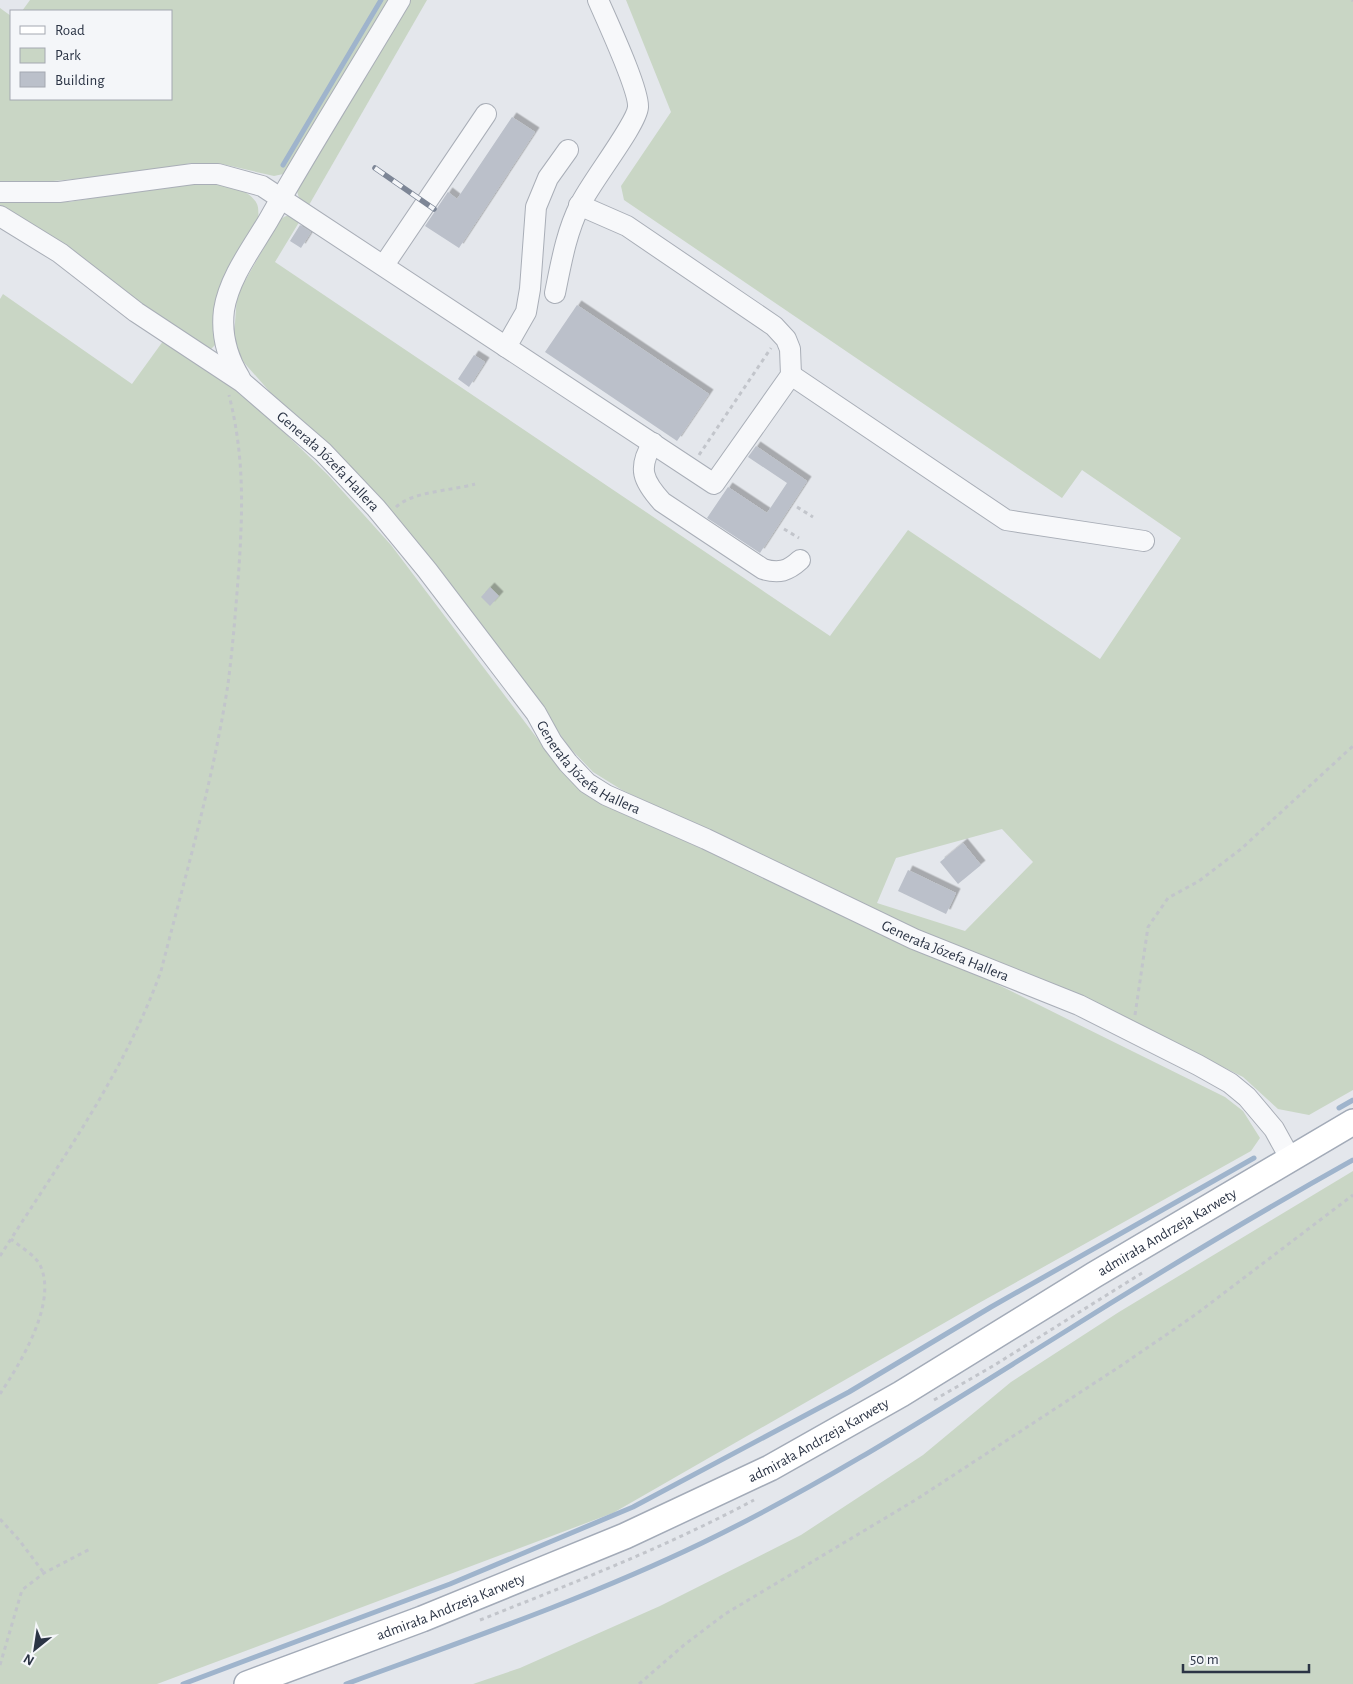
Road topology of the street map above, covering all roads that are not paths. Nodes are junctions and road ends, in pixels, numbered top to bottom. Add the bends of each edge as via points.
1 (400, 0) edge
2 (598, 0) edge
3 (486, 114) dead end
4 (568, 150) dead end
5 (0, 192) edge
6 (282, 197) junction
7 (580, 205) junction
8 (0, 216) edge
9 (384, 265) junction
10 (555, 293) dead end
11 (506, 347) junction
12 (791, 375) junction
13 (242, 382) junction
14 (653, 443) junction
15 (1144, 540) dead end
16 (800, 560) dead end
17 (1353, 1122) edge
18 (1290, 1158) junction
19 (247, 1684) edge

1 - 6 street
2 - 7 street via 634,89 638,107 634,120
3 - 9 street
4 - 11 street via 539,196 526,312
5 - 6 street via 59,192 193,174 218,174 262,186
6 - 9 street
6 - 13 street via 231,286 224,310 227,352
7 - 10 street via 564,249
7 - 12 street via 627,226 774,326 790,349
8 - 13 street, Generała Józefa Hallera via 60,253 136,312
9 - 11 street
11 - 14 street
12 - 14 street via 714,484
12 - 15 street via 1006,520
13 - 18 street, Generała Józefa Hallera via 323,452 384,518 508,674 568,763 587,783 606,795 914,939 1079,1005 1230,1083 1259,1109
14 - 16 street via 645,455 643,470 650,488 662,502 763,569 776,573 790,569
17 - 18 main road, admirała Andrzeja Karwety
18 - 19 main road, admirała Andrzeja Karwety via 917,1384 770,1468 625,1536 422,1619

